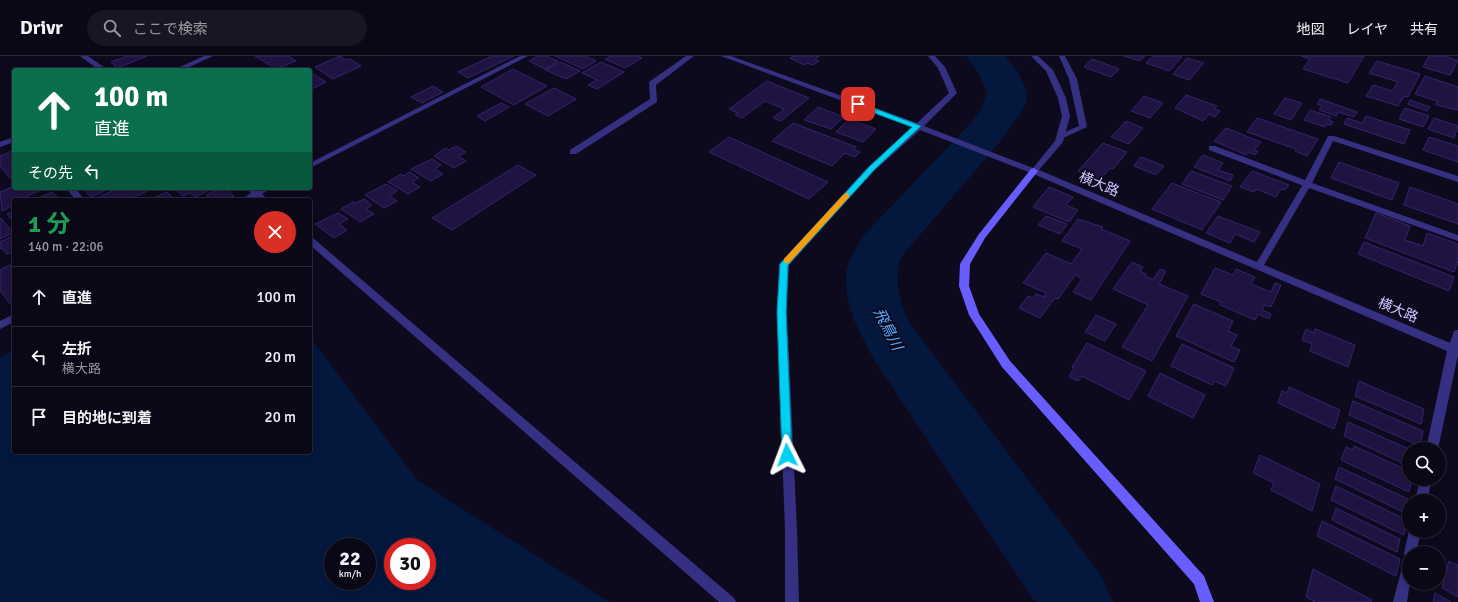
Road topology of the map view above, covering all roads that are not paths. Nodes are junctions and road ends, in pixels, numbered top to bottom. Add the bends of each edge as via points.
1 (83, 56) edge
2 (210, 56) edge
3 (525, 56) edge
4 (691, 56) edge
5 (724, 56) edge
6 (931, 56) edge
7 (1034, 56) edge
8 (1062, 56) edge
9 (101, 68) edge
10 (182, 68) edge
11 (917, 126) junction
12 (1061, 137) junction
13 (12, 140) edge
14 (0, 145) edge
15 (1212, 148) dead end
16 (573, 152) dead end
17 (312, 165) edge
18 (1034, 171) junction
19 (1458, 179) edge
20 (1307, 184) junction
21 (72, 190) edge
22 (253, 191) edge
23 (79, 198) edge
24 (262, 198) edge
25 (1458, 238) edge
26 (312, 242) edge
27 (1259, 266) junction
28 (12, 319) edge
29 (0, 325) edge
30 (1458, 334) edge
31 (1456, 350) edge
32 (1434, 442) edge
33 (1403, 590) edge
34 (729, 602) edge
35 (792, 602) edge
36 (1207, 602) edge
37 (1400, 602) edge

1 - 9 street
2 - 10 street
3 - 17 street
4 - 16 street via 652,84 654,100
5 - 11 street, 横大路
6 - 11 street via 941,67 953,93
7 - 12 street via 1049,70 1062,98 1066,116
8 - 12 street via 1073,79 1083,127
11 - 18 street, 横大路
11 - 35 street via 871,168 784,264 782,312
12 - 18 street
13 - 14 street
15 - 20 street
18 - 27 street, 横大路
18 - 36 street via 982,236 965,264 964,286 974,315 1006,364 1198,580
19 - 20 street via 1331,138
20 - 25 street
20 - 27 street
21 - 23 street
22 - 24 street
26 - 34 street
27 - 31 street, 横大路
28 - 29 street
30 - 31 street
31 - 32 street
33 - 37 street

